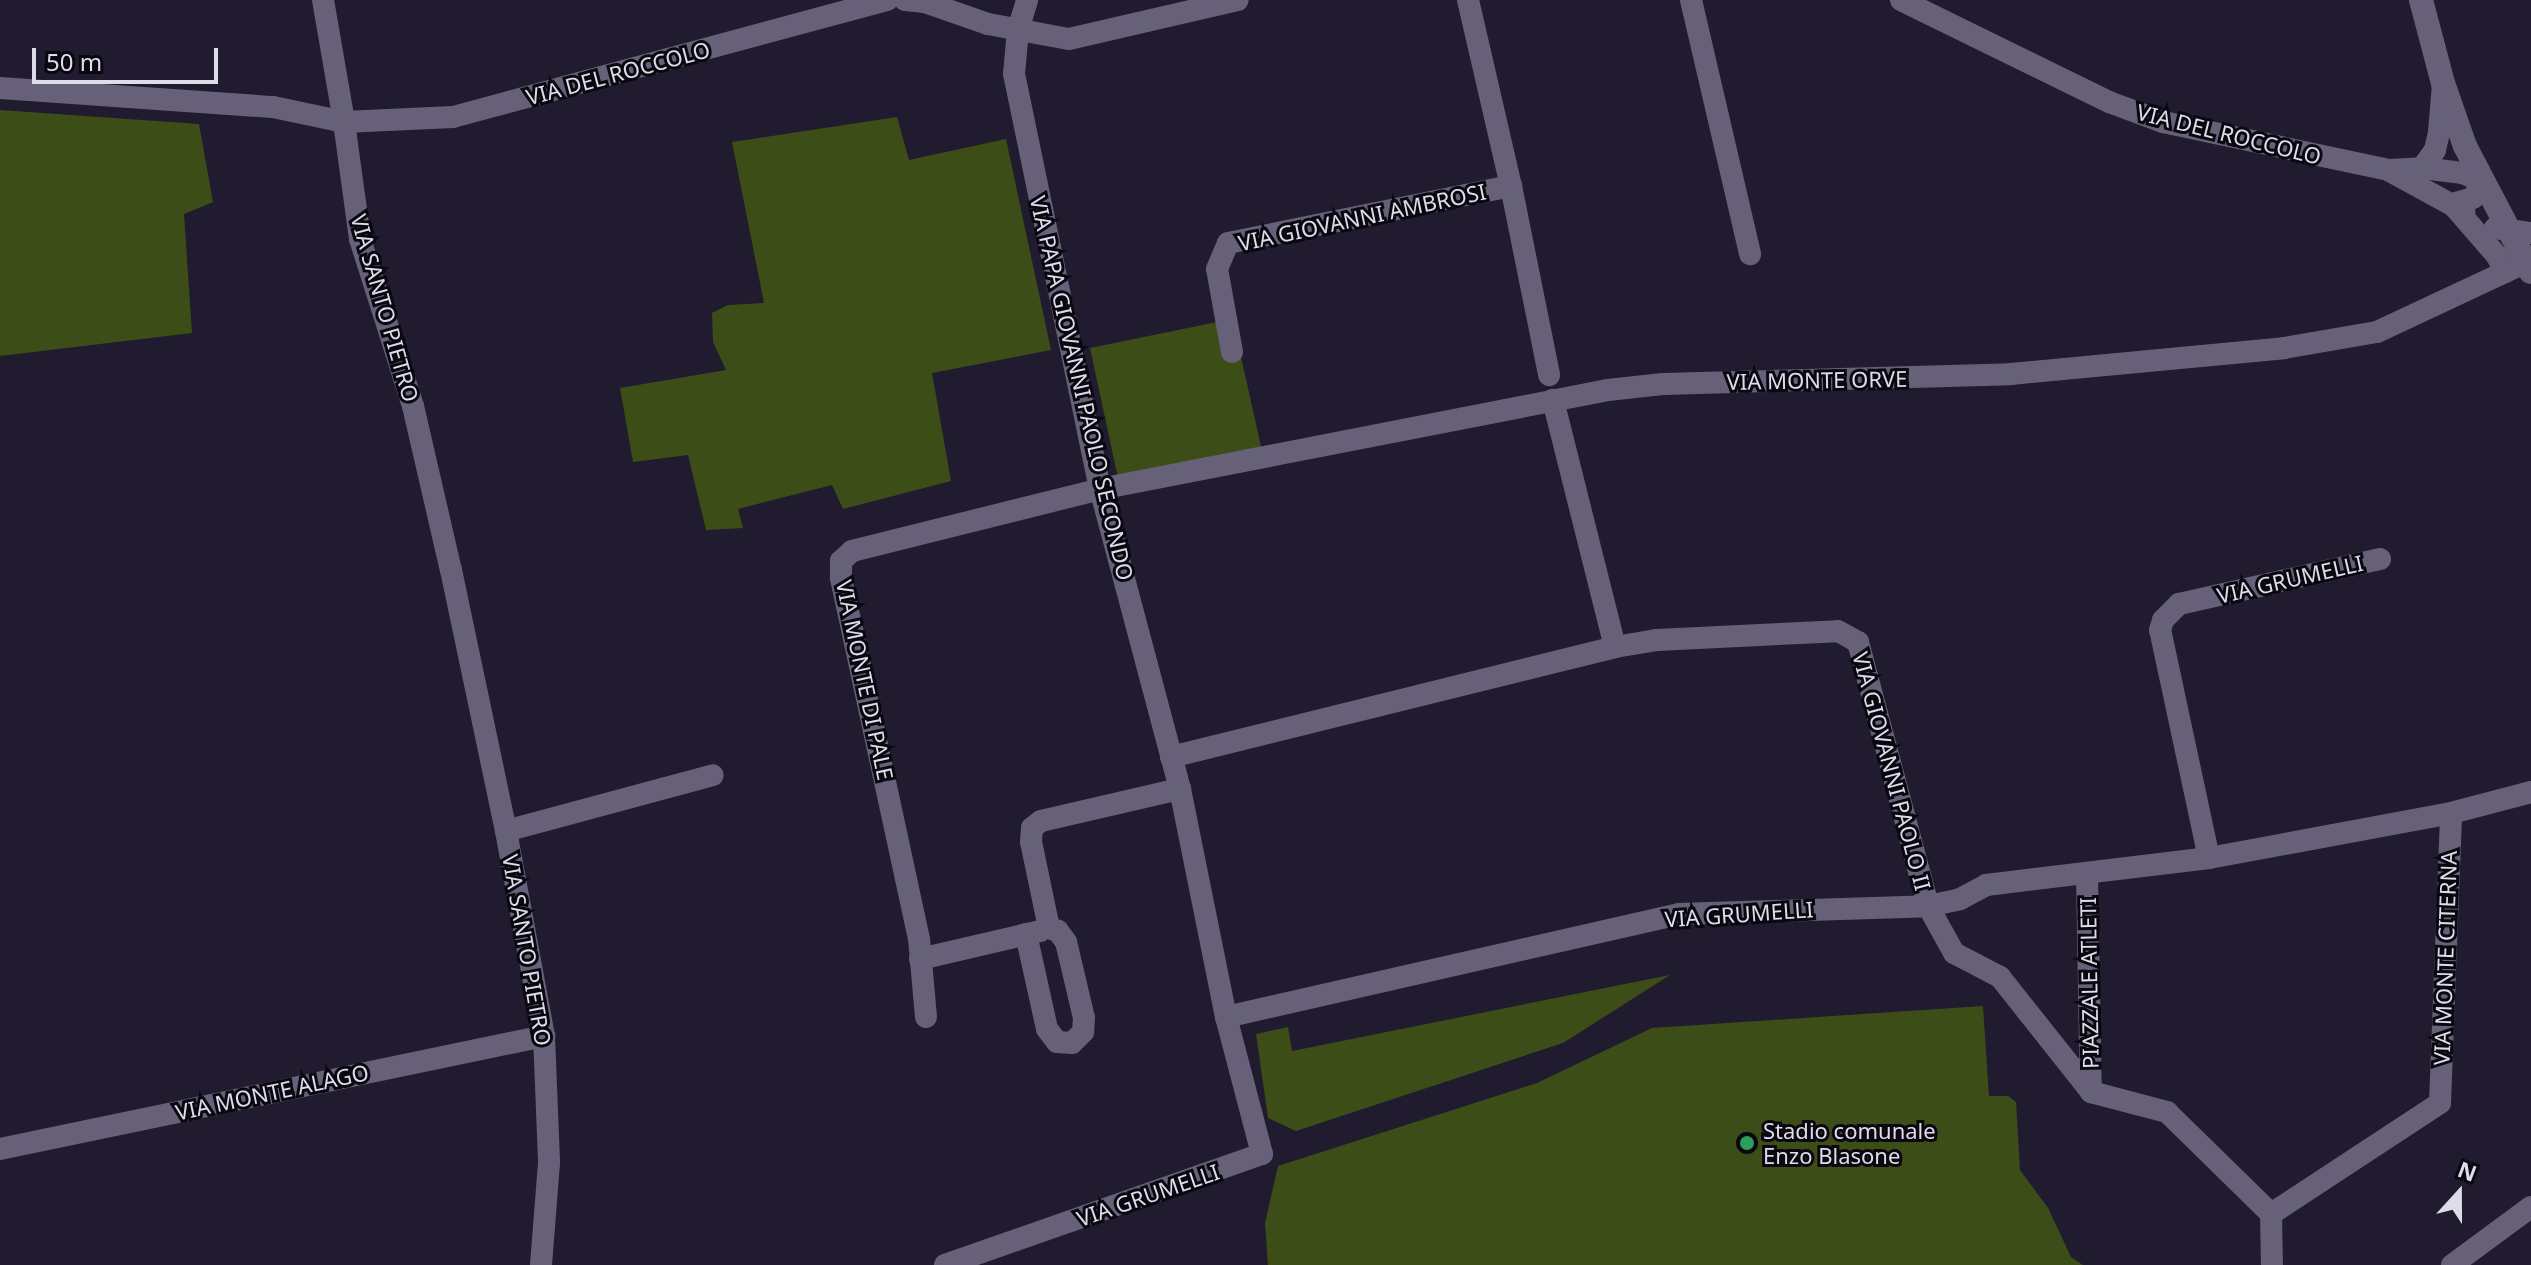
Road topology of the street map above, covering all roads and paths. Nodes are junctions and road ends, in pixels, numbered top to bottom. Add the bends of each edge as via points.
1 (323, 0) edge
2 (888, 0) edge
3 (905, 0) edge
4 (1027, 0) edge
5 (1238, 0) edge
6 (1468, 0) edge
7 (1691, 0) edge
8 (1901, 0) edge
9 (2421, 0) edge
10 (1018, 30) junction
11 (2443, 83) junction
12 (0, 88) edge
13 (344, 122) junction
14 (2422, 168) junction
15 (2389, 170) junction
16 (2482, 182) junction
17 (1511, 186) junction
18 (2452, 204) junction
19 (2519, 232) edge
20 (1750, 254) dead end
21 (2520, 269) edge
22 (1232, 352) dead end
23 (1549, 375) dead end
24 (1553, 400) junction
25 (1100, 489) junction
26 (2380, 559) dead end
27 (1615, 647) junction
28 (1171, 757) junction
29 (713, 775) dead end
30 (1180, 789) junction
31 (2531, 792) edge
32 (2451, 813) junction
33 (506, 831) junction
34 (2209, 858) junction
35 (2087, 873) junction
36 (1928, 906) junction
37 (1049, 928) junction
38 (1026, 934) junction
39 (920, 959) junction
40 (926, 1017) dead end
41 (1226, 1017) junction
42 (544, 1036) junction
43 (2091, 1092) junction
44 (0, 1149) edge
45 (2531, 1207) edge
46 (2271, 1214) junction
47 (538, 1264) edge
48 (945, 1265) edge
49 (2272, 1265) edge
50 (2452, 1265) edge

1 - 13 street, VIA SANTO PIETRO
2 - 13 street, VIA DEL ROCCOLO via 453,117
3 - 10 street
4 - 10 street, VIA PAPA GIOVANNI PAOLO SECONDO
5 - 10 street via 1069,39
6 - 17 street
7 - 20 street
8 - 15 street, VIA DEL ROCCOLO via 2109,102 2163,122
9 - 11 main road
10 - 25 street, VIA PAPA GIOVANNI PAOLO SECONDO via 1014,74
11 - 14 street via 2435,150
11 - 16 main road
12 - 13 street via 273,107
13 - 33 street, VIA SANTO PIETRO via 360,239 413,406
14 - 15 street, VIA DEL ROCCOLO
14 - 16 street, VIA DEL ROCCOLO via 2463,173
15 - 18 street, VIA DEL ROCCOLO
16 - 18 street via 2473,198
16 - 19 main road
17 - 22 street, VIA GIOVANNI AMBROSI via 1228,243 1217,269
17 - 23 street
18 - 19 street, VIA DEL ROCCOLO via 2488,226
18 - 21 street via 2497,256
19 - 21 main road
21 - 24 street, VIA MONTE ORVE via 2377,332 2284,348 2011,374 1663,384
24 - 25 street, VIA MONTE ORVE
24 - 27 street
25 - 28 street, VIA PAPA GIOVANNI PAOLO SECONDO
25 - 39 street, VIA MONTE DI PALE via 852,551 841,561
26 - 34 street, VIA GRUMELLI via 2179,604 2163,620 2160,630
27 - 28 street, VIA GIOVANNI PAOLO II
27 - 36 street, VIA GIOVANNI PAOLO II via 1838,631 1858,642
28 - 30 street, VIA PAPA GIOVANNI PAOLO SECONDO
29 - 33 street, VIA SANTO PIETRO
30 - 37 street via 1041,821 1032,828
30 - 41 street, VIA GRUMELLI
31 - 32 street, VIA GRUMELLI
32 - 34 street, VIA GRUMELLI
32 - 46 street, VIA MONTE CITERNA via 2440,1103
33 - 42 street, VIA SANTO PIETRO
34 - 35 street, VIA GRUMELLI
35 - 36 street, VIA GRUMELLI via 1986,885 1960,899
35 - 43 street, PIAZZALE ATLETI
36 - 41 street, VIA GRUMELLI via 1679,914
36 - 43 street, PIAZZALE ATLETI via 1954,953 2000,977
37 - 38 street
37 - 38 street via 1066,942 1084,1018 1083,1032 1072,1043 1057,1042 1047,1029
38 - 39 street
39 - 40 street, VIA MONTE DI PALE
41 - 48 street, VIA GRUMELLI via 1262,1154
42 - 44 street, VIA MONTE ALAGO
42 - 47 street, VIA SANTO PIETRO via 549,1163
43 - 46 street, PIAZZALE ATLETI via 2167,1112
45 - 50 street
46 - 49 street

